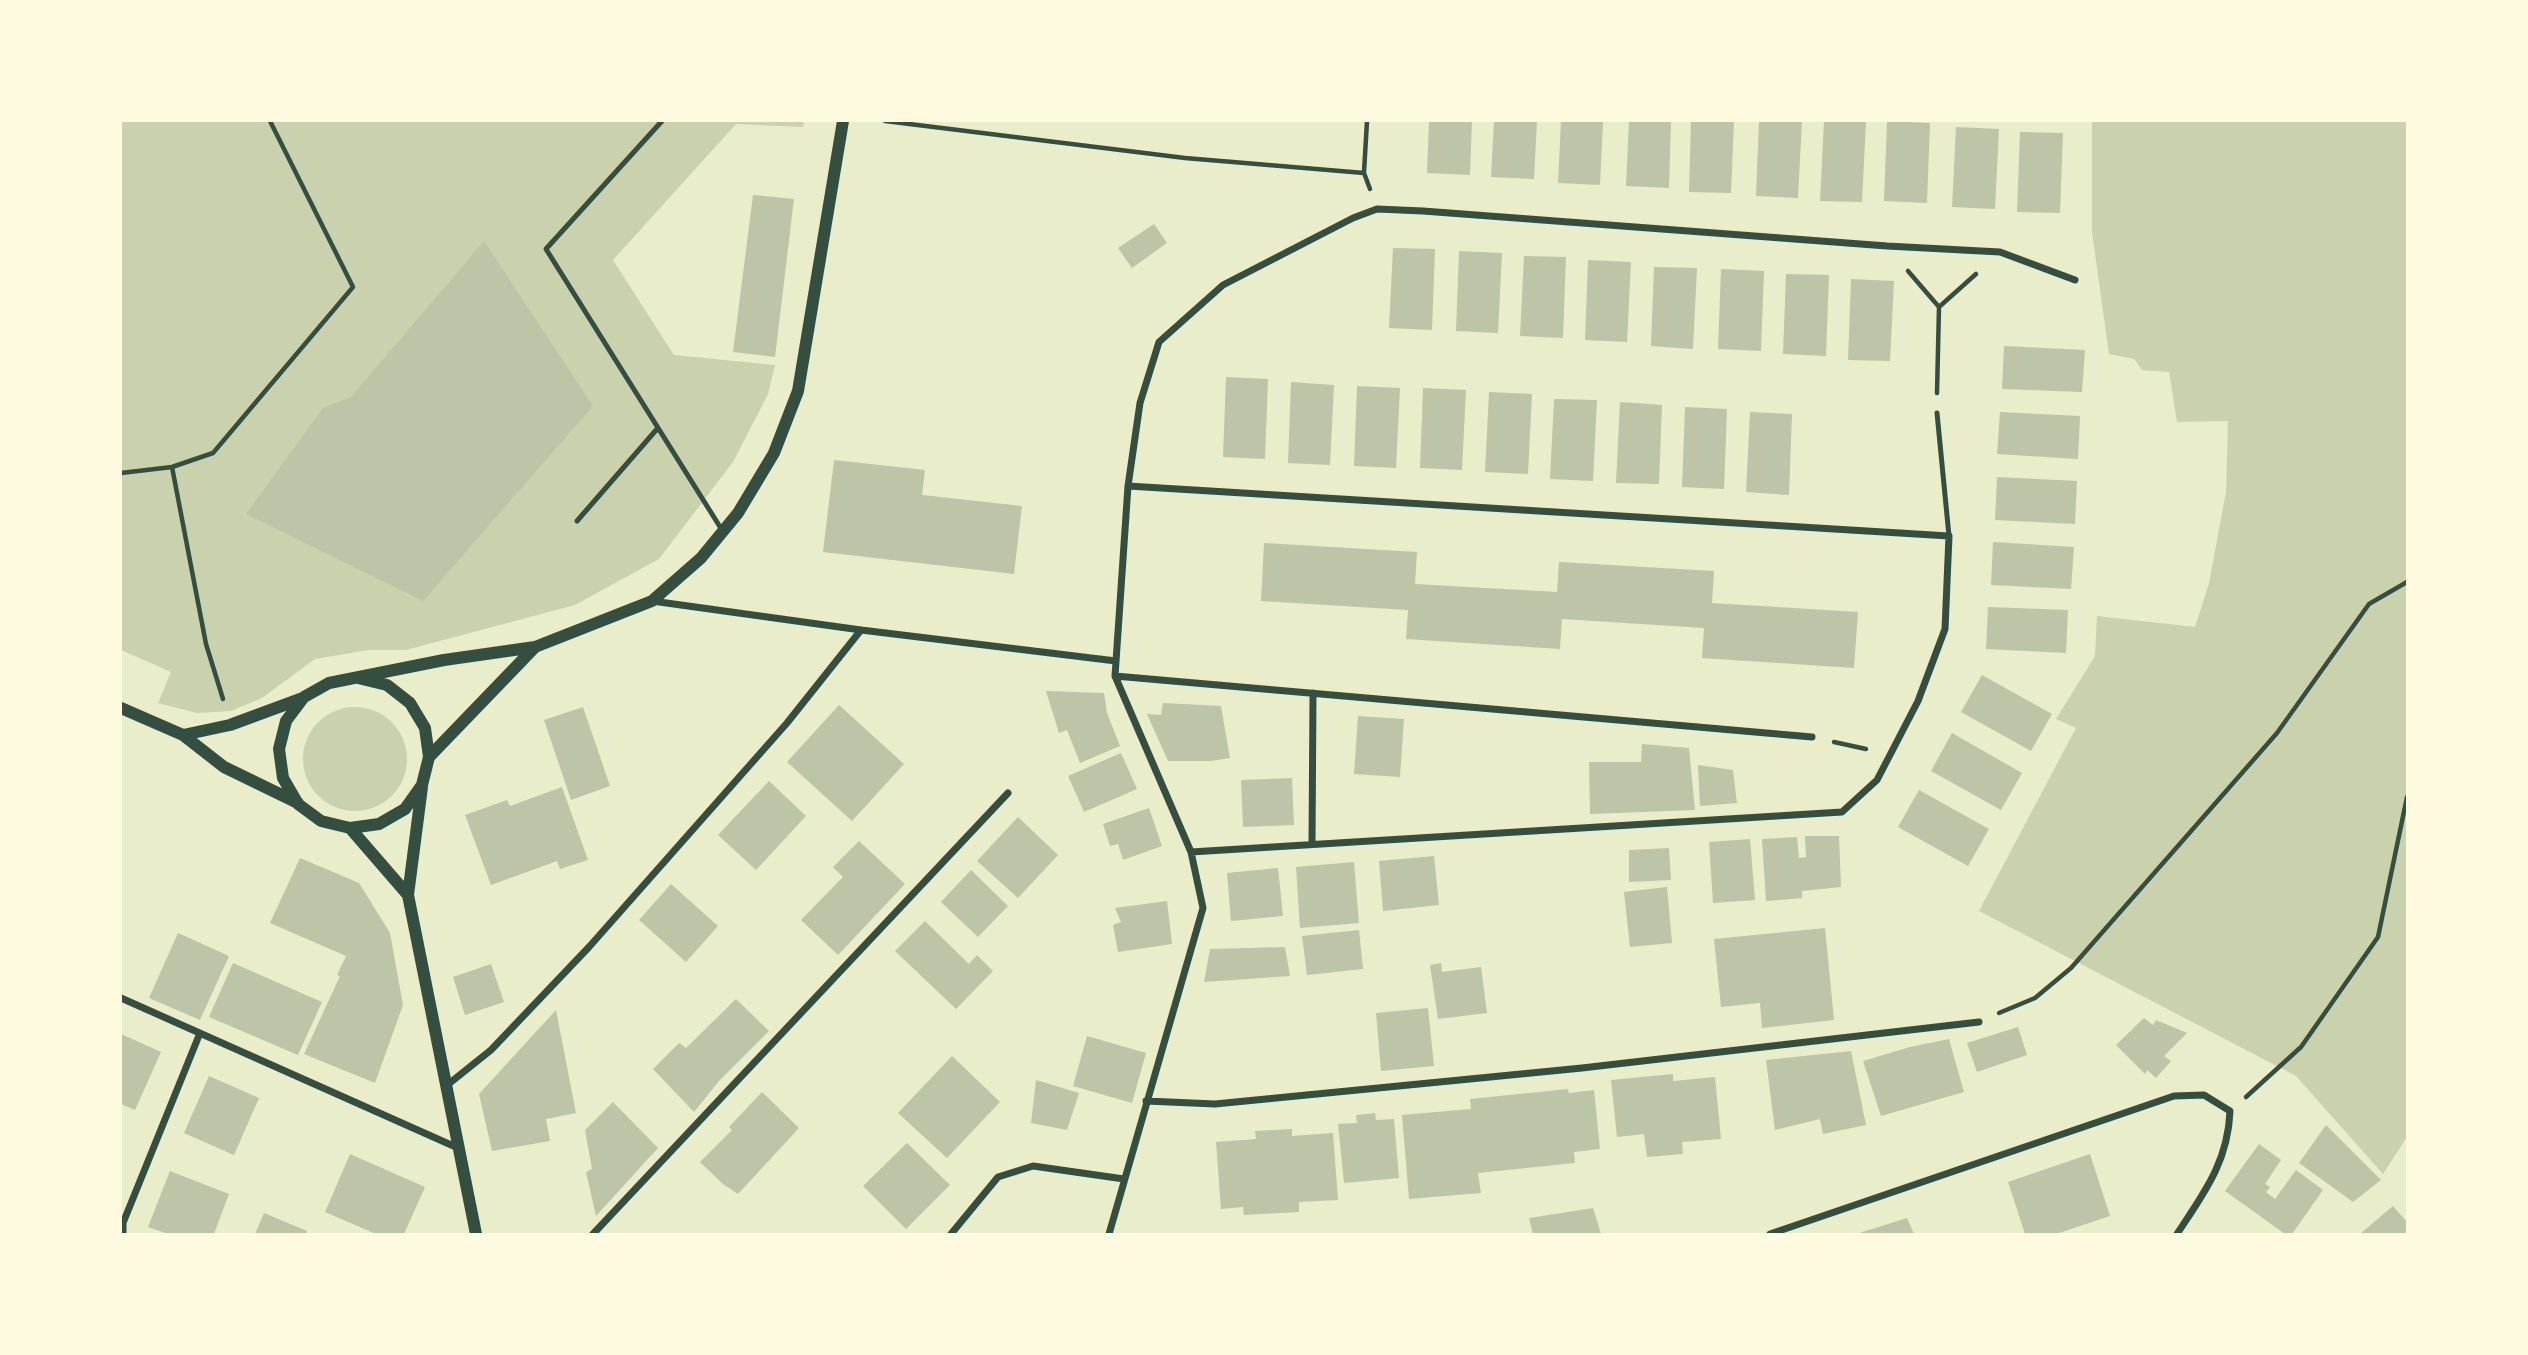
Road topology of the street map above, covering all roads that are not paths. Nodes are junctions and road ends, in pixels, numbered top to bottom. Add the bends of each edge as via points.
1 (662, 121) edge
2 (843, 121) edge
3 (2075, 280) dead end
4 (1937, 413) road end
5 (657, 429) junction
6 (1128, 486) junction
7 (577, 521) dead end
8 (723, 531) junction
9 (1949, 536) junction
10 (652, 601) junction
11 (861, 630) junction
12 (535, 647) junction
13 (1116, 661) junction
14 (1115, 676) junction
15 (358, 678) junction
16 (1313, 693) junction
17 (304, 697) junction
18 (121, 708) edge
19 (183, 735) junction
20 (1812, 737) road end
21 (429, 757) junction
22 (422, 785) junction
23 (1008, 793) dead end
24 (298, 804) junction
25 (350, 828) junction
26 (1312, 844) junction
27 (1191, 852) junction
28 (408, 895) junction
29 (121, 998) edge
30 (1979, 1022) road end
31 (200, 1033) junction
32 (446, 1086) junction
33 (1146, 1101) junction
34 (458, 1148) junction
35 (1125, 1179) junction
36 (122, 1234) edge
37 (476, 1234) edge
38 (593, 1234) edge
39 (951, 1234) edge
40 (1109, 1234) edge
41 (1770, 1234) edge
42 (2177, 1234) edge

1 - 5 lane via 546,249
2 - 8 street via 798,391 774,453
3 - 6 street via 2000,252 1377,209 1223,285 1159,342 1140,403
4 - 9 lane
5 - 7 lane
5 - 8 lane
6 - 9 street
6 - 13 street
8 - 10 street via 701,558
9 - 26 street via 1945,629 1918,701 1877,780 1842,813
10 - 11 street
10 - 12 street
11 - 13 street
11 - 32 street via 787,723 589,947 491,1050
12 - 15 street
12 - 21 street
13 - 14 street
14 - 16 street
14 - 27 street
15 - 17 street via 329,683
15 - 21 street via 387,685 411,703 425,728
16 - 20 street
16 - 26 street
17 - 19 street via 230,725
17 - 24 street via 286,721 279,749 283,778
18 - 19 street
19 - 24 street via 224,767
21 - 22 street
22 - 25 street via 405,809 379,824
22 - 28 street
23 - 38 street
24 - 25 street via 321,821
25 - 28 street
26 - 27 street
27 - 33 street via 1203,908
28 - 32 street
29 - 31 street
30 - 33 street via 1582,1068 1229,1102
31 - 34 street
31 - 36 street via 122,1223
32 - 34 street
33 - 35 street
34 - 37 street
35 - 39 street via 1033,1166 998,1177
35 - 40 street
41 - 42 street via 2175,1096 2204,1096 2230,1111 2229,1136 2213,1181

